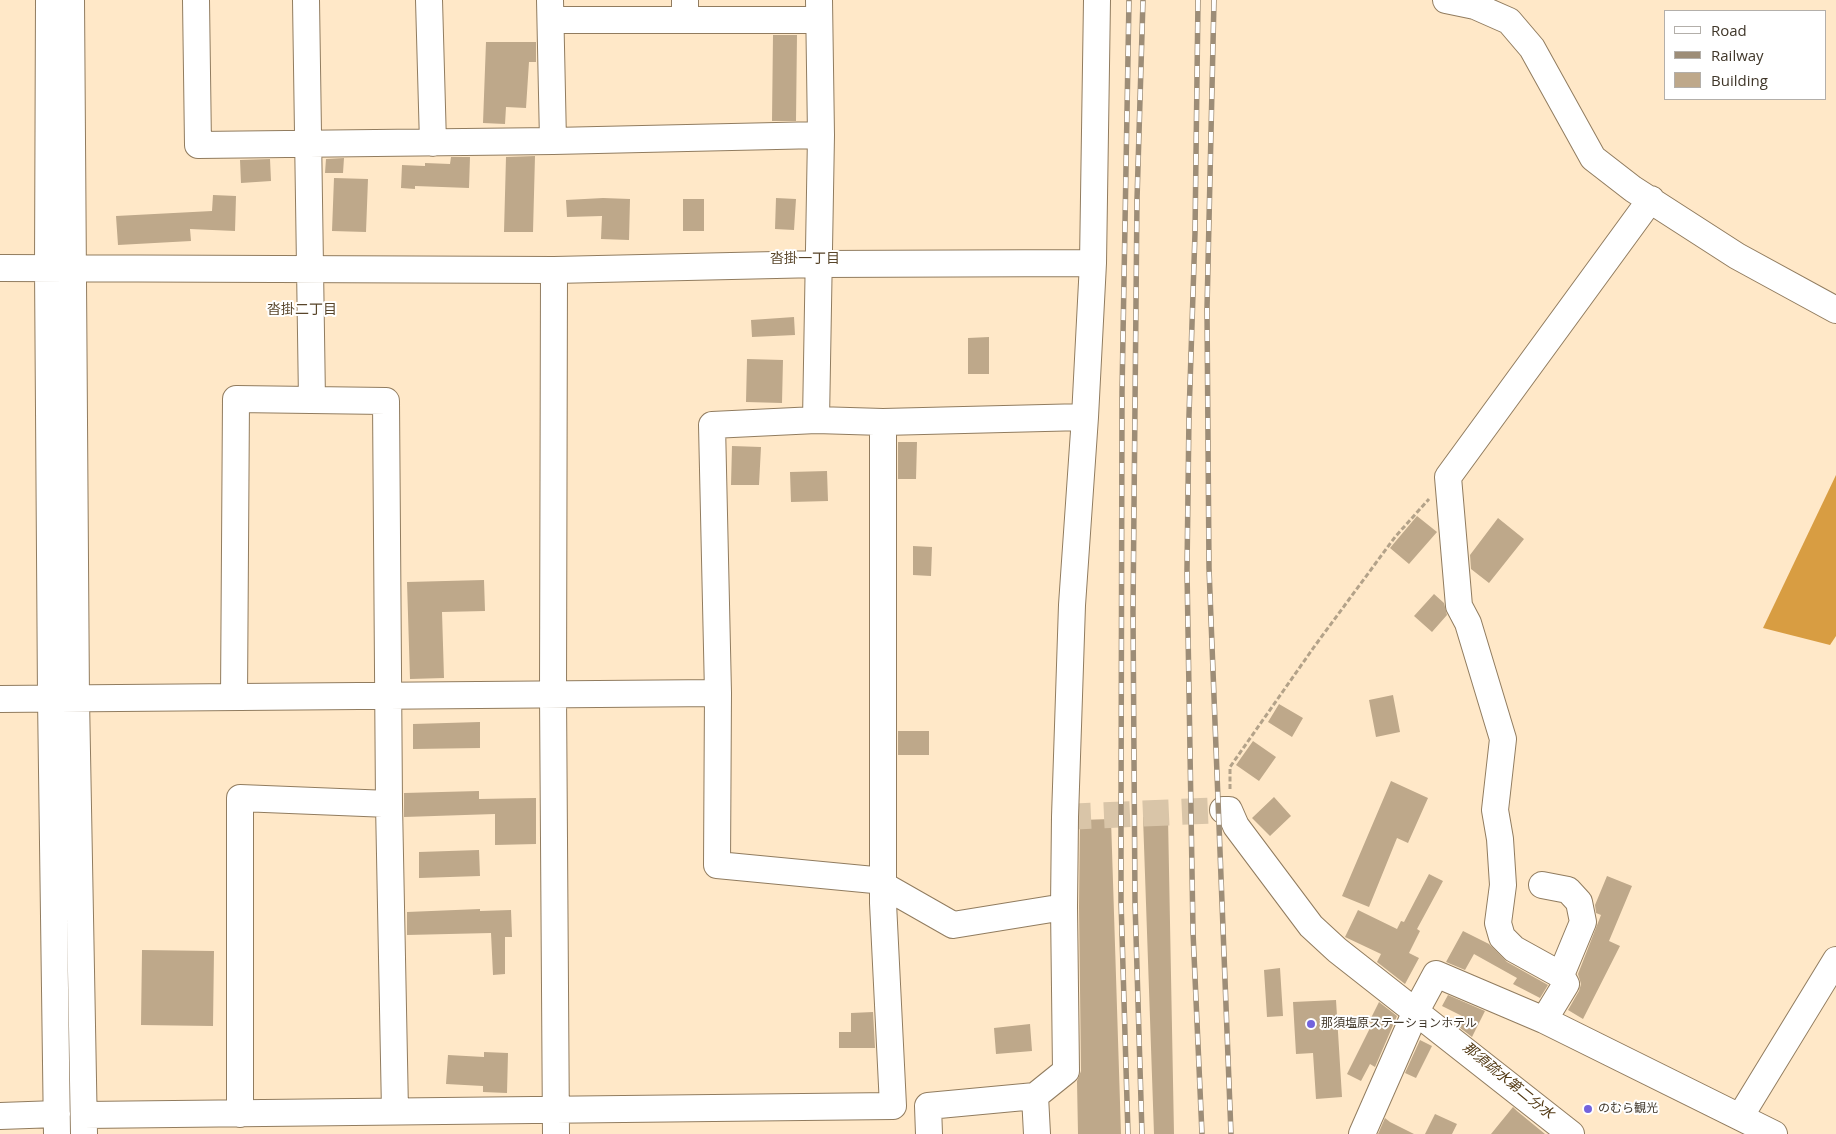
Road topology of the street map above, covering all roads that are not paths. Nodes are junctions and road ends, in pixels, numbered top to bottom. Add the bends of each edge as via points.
1 (49, 0) edge
2 (71, 0) edge
3 (196, 0) edge
4 (306, 0) edge
5 (428, 0) edge
6 (1097, 0) edge
7 (1446, 0) edge
8 (550, 10) edge
9 (685, 10) edge
10 (819, 10) edge
11 (821, 135) junction
12 (553, 141) junction
13 (433, 142) junction
14 (308, 144) junction
15 (1651, 199) junction
16 (1093, 263) junction
17 (820, 264) junction
18 (0, 268) edge
19 (48, 268) junction
20 (74, 268) junction
21 (309, 269) junction
22 (554, 270) junction
23 (1836, 310) edge
24 (312, 400) junction
25 (1085, 417) junction
26 (816, 420) junction
27 (883, 422) junction
28 (718, 693) junction
29 (553, 694) junction
30 (388, 695) junction
31 (234, 697) junction
32 (64, 698) junction
33 (0, 699) edge
34 (389, 804) junction
35 (1226, 810) road end
36 (1542, 885) dead end
37 (883, 886) junction
38 (1064, 907) junction
39 (1836, 960) edge
40 (1561, 975) junction
41 (1416, 1011) junction
42 (1544, 1020) junction
43 (1035, 1096) junction
44 (395, 1111) junction
45 (240, 1114) junction
46 (0, 1116) edge
47 (556, 1122) edge
48 (57, 1124) edge
49 (84, 1124) edge
50 (1759, 1128) edge
51 (929, 1134) edge
52 (1037, 1134) edge
53 (1362, 1134) edge
54 (1571, 1134) edge

1 - 19 street
2 - 20 street
3 - 14 street via 198,145
4 - 14 street
5 - 13 street
6 - 16 street
7 - 15 street via 1475,6 1509,21 1532,48 1593,158
8 - 9 street
8 - 12 street
9 - 10 street
10 - 11 street
11 - 12 street
11 - 17 street
12 - 13 street
13 - 14 street
14 - 21 street
15 - 23 street via 1737,256
15 - 40 street via 1448,477 1459,606 1468,623 1503,739 1495,810 1503,885 1498,923 1502,937 1514,949
16 - 17 street
16 - 25 street
17 - 22 street
17 - 26 street
18 - 19 street
19 - 20 street
19 - 32 street
20 - 21 street
20 - 32 street
21 - 22 street
21 - 24 street
22 - 29 street
24 - 30 street via 386,400
24 - 31 street via 236,399
25 - 27 street
25 - 38 street via 1072,606
26 - 27 street
26 - 28 street via 712,425
27 - 37 street
28 - 29 street
28 - 37 street via 717,866 874,880
29 - 30 street
29 - 47 street
30 - 31 street
30 - 34 street
31 - 32 street
32 - 33 street
32 - 48 street
32 - 49 street
34 - 44 street
34 - 45 street via 240,798
35 - 41 street via 1311,926
36 - 40 street via 1568,890 1579,902 1583,922
37 - 38 street via 953,925
37 - 47 street via 893,1106
38 - 43 street via 1066,1071
39 - 50 street
40 - 42 street via 1566,984
41 - 42 street via 1436,974
41 - 53 street
41 - 54 street
42 - 50 street
43 - 51 street via 928,1106
43 - 52 street
44 - 45 street
44 - 47 street
45 - 49 street
46 - 48 street

